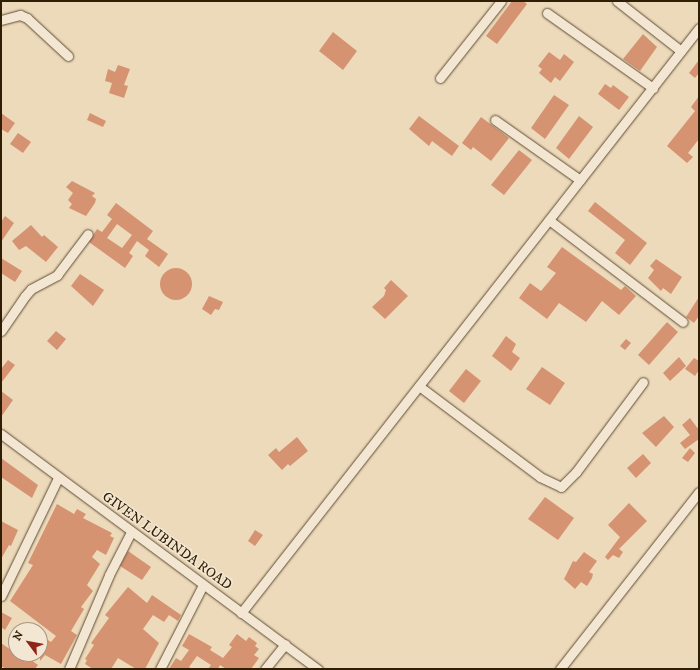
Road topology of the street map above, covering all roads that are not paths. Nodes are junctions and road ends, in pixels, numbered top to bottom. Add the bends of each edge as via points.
1 (501, 1) edge
2 (617, 1) edge
3 (547, 13) dead end
4 (1, 20) edge
5 (699, 28) edge
6 (681, 51) junction
7 (68, 56) dead end
8 (440, 78) dead end
9 (653, 88) junction
10 (495, 120) dead end
11 (580, 180) junction
12 (549, 220) junction
13 (88, 234) dead end
14 (683, 322) dead end
15 (1, 331) edge
16 (643, 382) dead end
17 (419, 386) junction
18 (1, 434) edge
19 (58, 478) junction
20 (699, 492) edge
21 (131, 532) junction
22 (203, 585) junction
23 (1, 596) edge
24 (241, 613) junction
25 (285, 644) junction
26 (69, 669) edge
27 (160, 669) edge
28 (265, 669) edge
29 (318, 669) edge
30 (560, 669) edge

1 - 8 street
2 - 6 street
3 - 9 street
4 - 7 street via 20,15 27,18
5 - 6 street
6 - 9 street
9 - 11 street
10 - 11 street
11 - 12 street
12 - 14 street
12 - 17 street
13 - 15 street via 57,275 31,289
16 - 17 street via 576,472 561,487 540,477
17 - 24 street
18 - 19 street, GIVEN LUBINDA ROAD
19 - 21 street, GIVEN LUBINDA ROAD
19 - 23 street
20 - 30 street
21 - 22 street, GIVEN LUBINDA ROAD
21 - 26 street via 109,575
22 - 24 street, GIVEN LUBINDA ROAD
22 - 27 street
24 - 25 street, GIVEN LUBINDA ROAD
25 - 28 street
25 - 29 street, GIVEN LUBINDA ROAD

